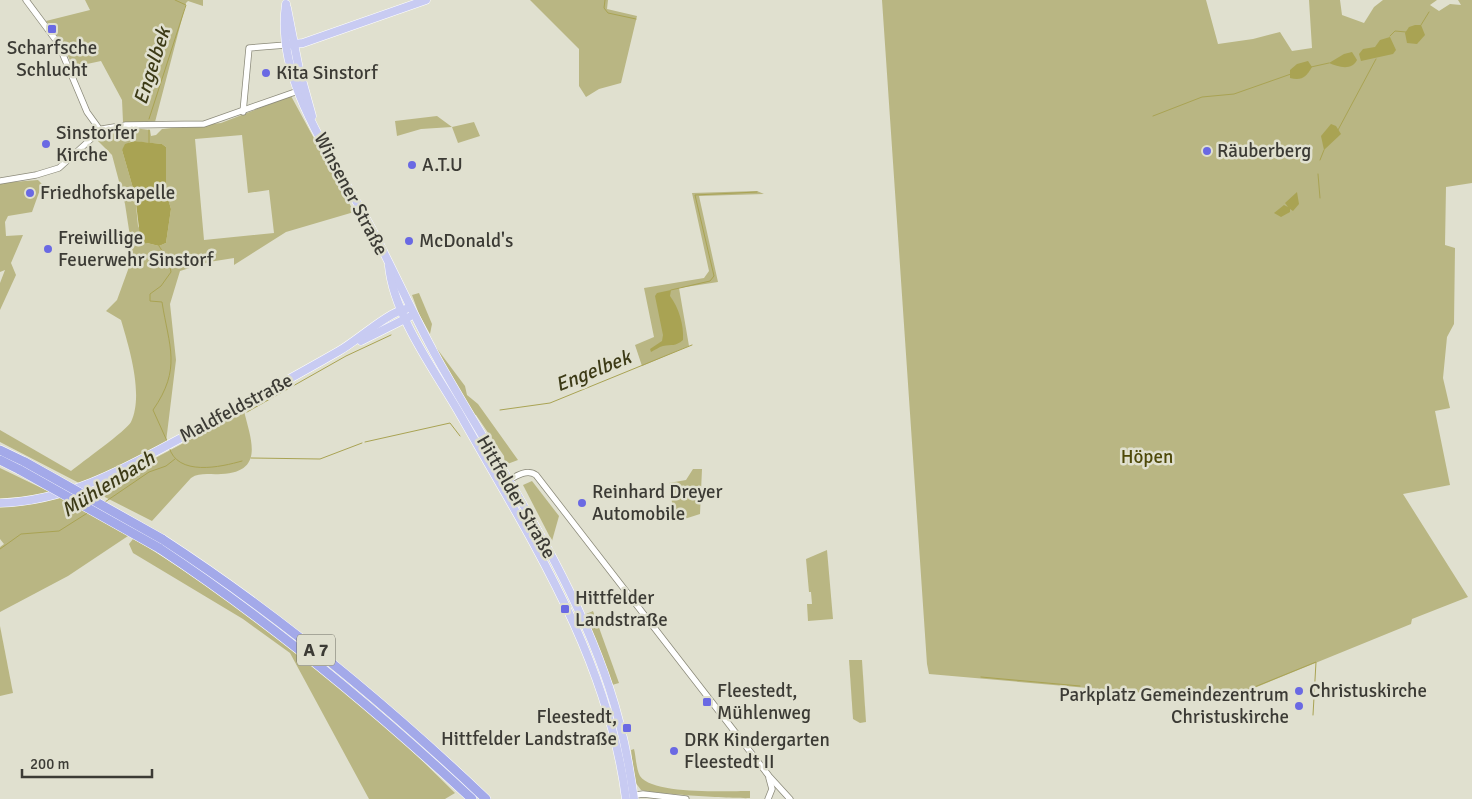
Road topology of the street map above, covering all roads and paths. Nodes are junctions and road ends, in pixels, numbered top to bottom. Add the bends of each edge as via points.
1 (26, 0) edge
2 (426, 0) edge
3 (286, 2) edge
4 (290, 44) junction
5 (298, 91) junction
6 (242, 112) junction
7 (314, 123) junction
8 (100, 130) junction
9 (0, 181) edge
10 (388, 265) junction
11 (402, 310) junction
12 (411, 310) junction
13 (405, 319) junction
14 (355, 342) junction
15 (0, 450) edge
16 (0, 460) edge
17 (23, 466) junction
18 (504, 483) junction
19 (0, 503) edge
20 (160, 544) junction
21 (606, 690) junction
22 (769, 776) junction
23 (781, 791) junction
24 (769, 797) edge
25 (630, 798) edge
26 (472, 799) edge
27 (486, 799) edge
28 (673, 799) edge
29 (686, 799) edge
30 (790, 799) edge

1 - 8 street via 58,43 87,112
2 - 4 main road
3 - 4 main road, Winsener Straße via 283,21
4 - 5 main road, Winsener Straße
4 - 6 street via 249,48
4 - 7 main road, Winsener Straße
5 - 6 street
5 - 7 main road, Winsener Straße
6 - 8 street via 204,124
7 - 10 main road, Winsener Straße
8 - 9 street via 59,168
10 - 11 main road, Winsener Straße via 390,280
10 - 12 main road, Winsener Straße via 397,277
11 - 12 main road
11 - 13 main road, Winsener Straße
11 - 14 main road, Maldfeldstraße
12 - 13 main road, Maldfeldstraße
12 - 18 main road, Hittfelder Straße
13 - 14 main road, Maldfeldstraße via 371,338
13 - 18 main road, Hittfelder Straße
14 - 19 main road, Maldfeldstraße via 103,479 37,500
15 - 17 highway, A 7
16 - 17 highway, A 7
17 - 20 highway, A 7, bridge
18 - 21 main road, Hittfelder Straße
18 - 21 main road, Hittfelder Straße via 558,570 585,624
18 - 22 street via 528,472 536,475
20 - 26 highway, A 7 via 325,669
20 - 27 highway, A 7 via 244,594 332,662
21 - 25 main road via 620,722
22 - 23 street
22 - 24 street
23 - 24 street
23 - 30 street
25 - 28 street via 643,794
28 - 29 street

